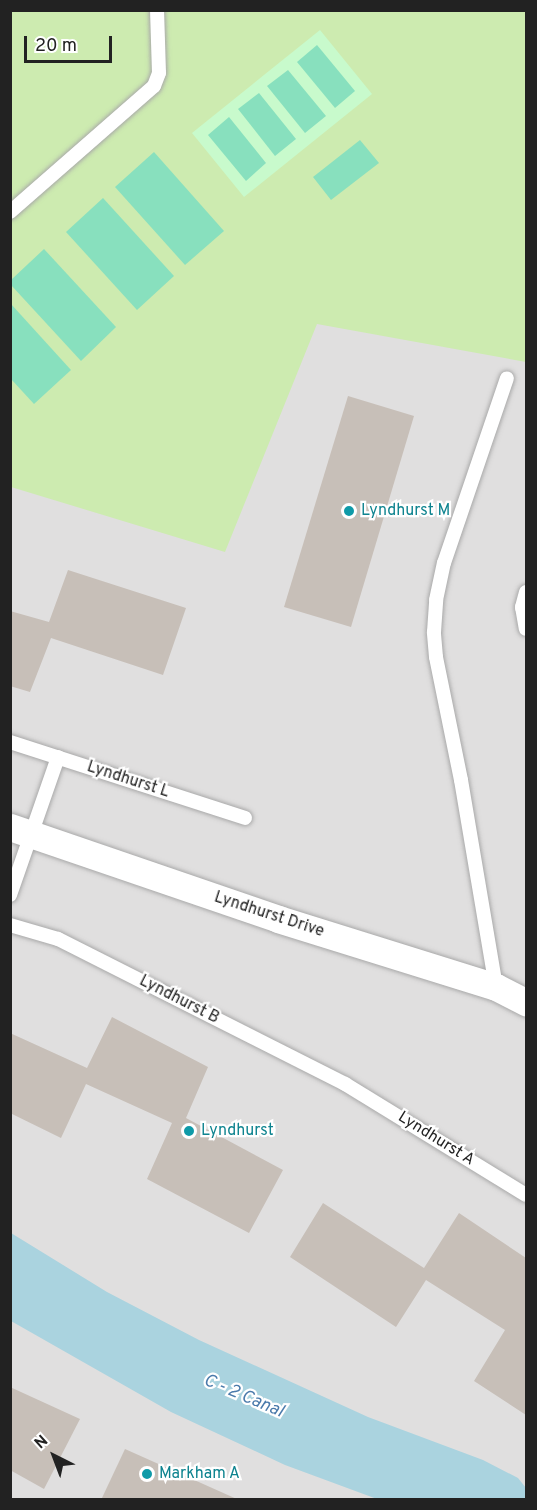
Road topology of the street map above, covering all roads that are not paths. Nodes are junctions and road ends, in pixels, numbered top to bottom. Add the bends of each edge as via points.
1 (157, 10) edge
2 (10, 212) edge
3 (507, 378) dead end
4 (526, 592) edge
5 (526, 629) edge
6 (10, 742) edge
7 (58, 757) junction
8 (245, 818) dead end
9 (21, 830) edge
10 (10, 895) edge
11 (10, 925) edge
12 (496, 987) junction
13 (526, 1002) edge
14 (345, 1084) joint
15 (526, 1195) edge

1 - 2 lane via 159,73 154,86
3 - 12 lane via 444,563 434,632
4 - 5 lane via 522,607
6 - 7 lane, Lyndhurst L
7 - 8 lane, Lyndhurst L
7 - 9 lane
9 - 10 lane
9 - 12 street, Lyndhurst Drive via 278,919
11 - 14 lane, Lyndhurst B via 58,939
12 - 13 street, Lyndhurst Drive
14 - 15 lane, Lyndhurst A

